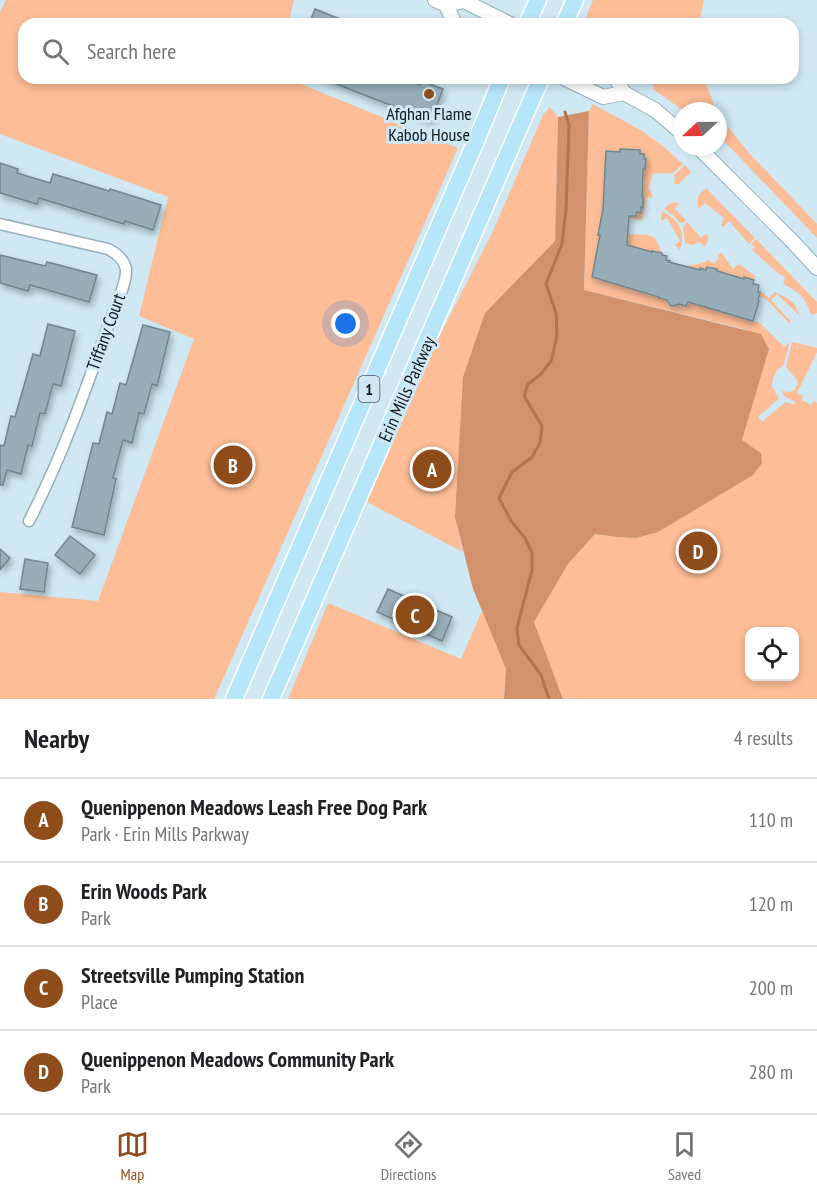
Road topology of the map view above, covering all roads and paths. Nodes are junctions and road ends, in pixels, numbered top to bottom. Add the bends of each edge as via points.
1 (538, 0) edge
2 (575, 0) edge
3 (440, 2) edge
4 (451, 18) edge
5 (498, 18) edge
6 (530, 18) edge
7 (567, 18) edge
8 (500, 84) edge
9 (538, 84) edge
10 (576, 84) edge
11 (619, 84) edge
12 (624, 93) junction
13 (673, 125) edge
14 (707, 156) edge
15 (0, 224) edge
16 (817, 268) edge
17 (29, 521) dead end
18 (234, 699) edge
19 (272, 699) edge

1 - 6 main road
2 - 7 main road
3 - 4 street
3 - 5 street via 464,1
8 - 18 main road, Erin Mills Parkway / 1
9 - 19 main road, Erin Mills Parkway / 1
10 - 12 street via 603,97
11 - 12 street
12 - 13 street
14 - 16 street
15 - 17 street, Tiffany Court via 108,249 116,253 126,270 48,486

